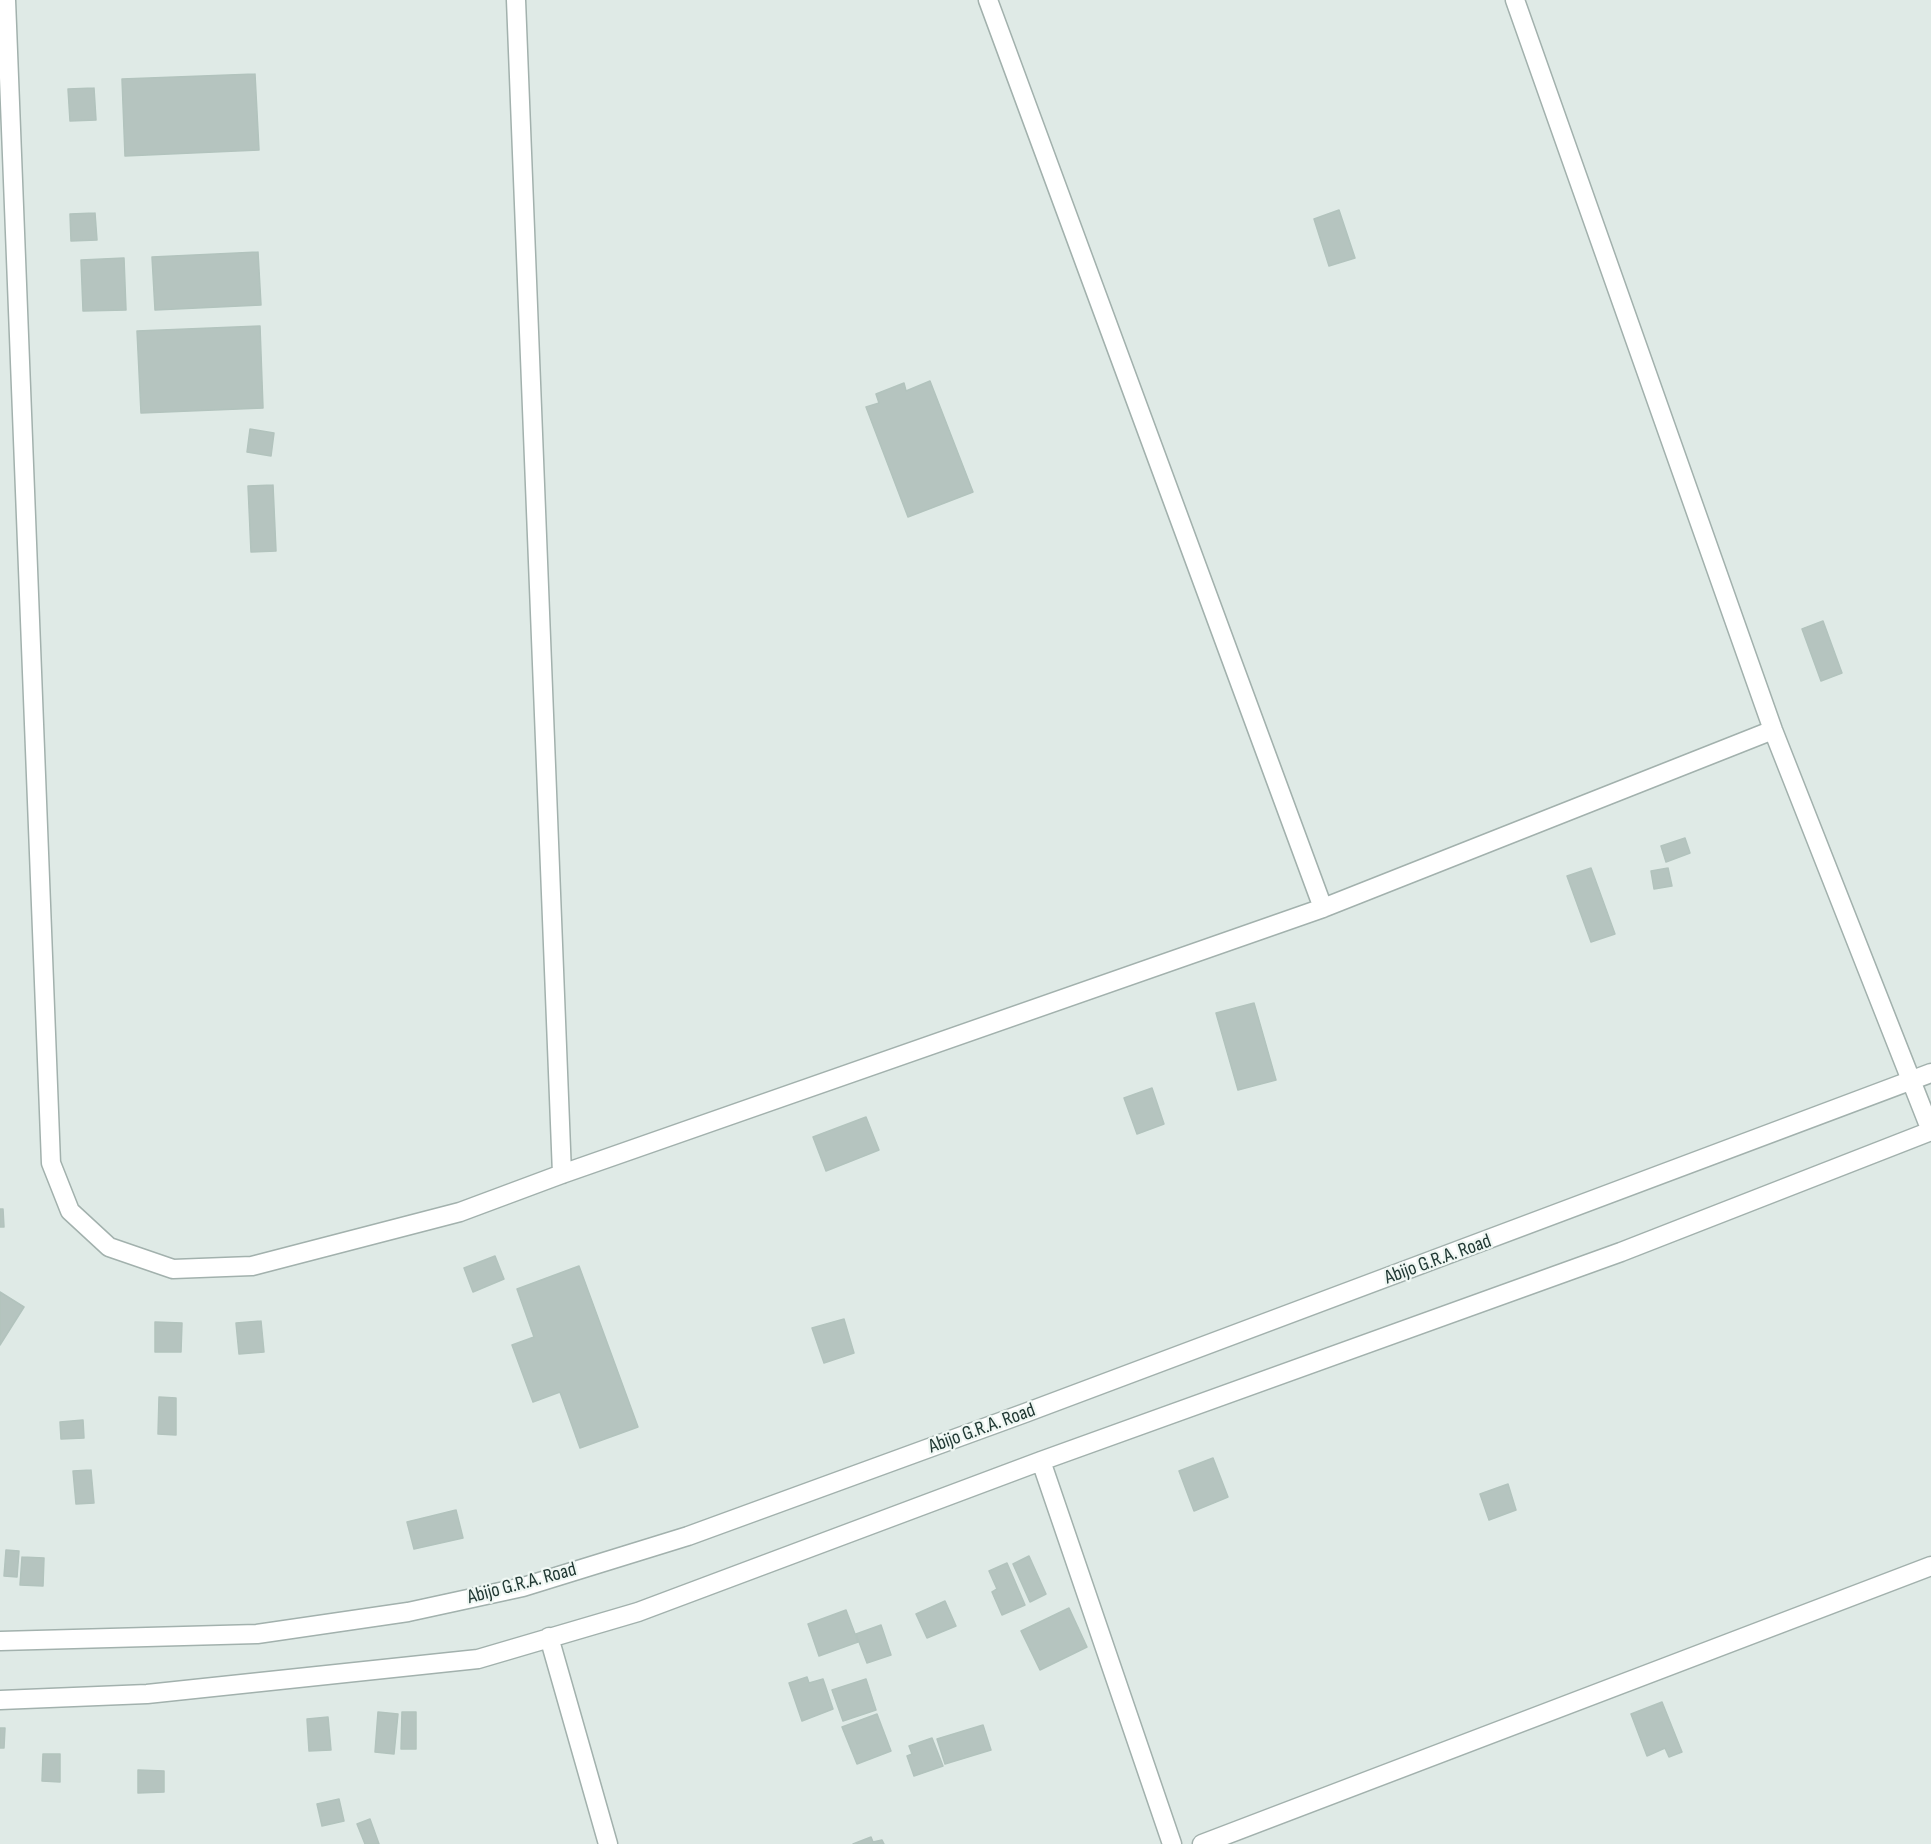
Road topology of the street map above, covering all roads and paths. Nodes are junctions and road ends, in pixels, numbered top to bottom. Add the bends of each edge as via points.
1 (6, 0) edge
2 (516, 0) edge
3 (988, 0) edge
4 (1515, 0) edge
5 (1773, 730) junction
6 (1323, 908) junction
7 (1931, 1073) edge
8 (1912, 1079) junction
9 (1931, 1131) edge
10 (562, 1174) junction
11 (1041, 1461) junction
12 (1931, 1566) edge
13 (549, 1637) junction
14 (0, 1641) edge
15 (0, 1700) edge
16 (608, 1844) edge
17 (1172, 1844) edge
18 (1202, 1844) edge

1 - 10 street via 51,1164 70,1211 109,1247 173,1269 252,1266 460,1212
2 - 10 street
3 - 6 street
4 - 5 street
5 - 6 street
5 - 8 street
6 - 10 street
7 - 8 street, Abijo G.R.A. Road
8 - 9 street
8 - 14 street, Abijo G.R.A. Road via 1025,1413 688,1536 523,1587 408,1612 257,1634
9 - 11 street via 1621,1252
11 - 13 street via 638,1612
11 - 17 street
12 - 18 street
13 - 15 street via 478,1659 147,1694
13 - 16 street

